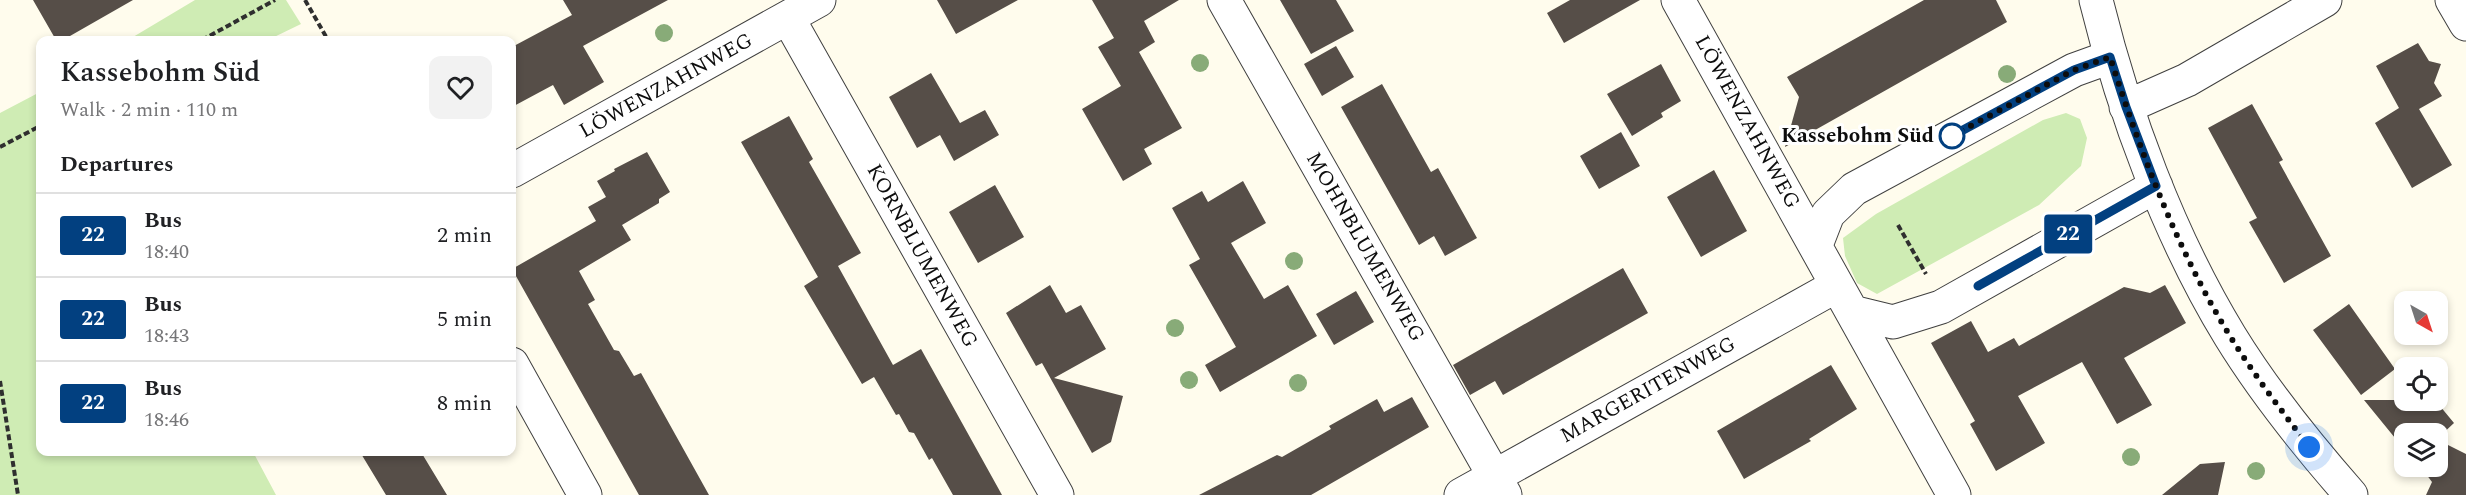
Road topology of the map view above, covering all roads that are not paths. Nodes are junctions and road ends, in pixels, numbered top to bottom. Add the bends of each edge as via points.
1 (819, 0) edge
2 (1224, 0) edge
3 (1678, 0) edge
4 (2096, 0) edge
5 (2325, 0) edge
6 (2452, 0) edge
7 (788, 18) junction
8 (2466, 24) edge
9 (2110, 57) junction
10 (2126, 107) junction
11 (516, 169) edge
12 (2156, 186) junction
13 (1816, 244) junction
14 (1844, 299) junction
15 (516, 371) edge
16 (1500, 486) edge
17 (585, 495) edge
18 (1057, 495) edge
19 (1461, 495) edge
20 (1954, 495) edge
21 (2351, 495) edge

1 - 7 street, LÖWENZAHNWEG
2 - 16 street, MOHNBLUMENWEG
3 - 13 street, LÖWENZAHNWEG
4 - 9 street
5 - 10 street via 2187,80
6 - 8 street
7 - 11 street, LÖWENZAHNWEG
7 - 18 street, KORNBLUMENWEG
9 - 10 street
9 - 13 street via 2074,70 1854,189 1828,214
10 - 12 street
12 - 14 street via 1941,307 1893,322
12 - 21 street via 2230,337 2309,447
13 - 14 street
14 - 16 street, MARGERITENWEG
14 - 20 street
15 - 17 street
16 - 19 street, MARGERITENWEG

